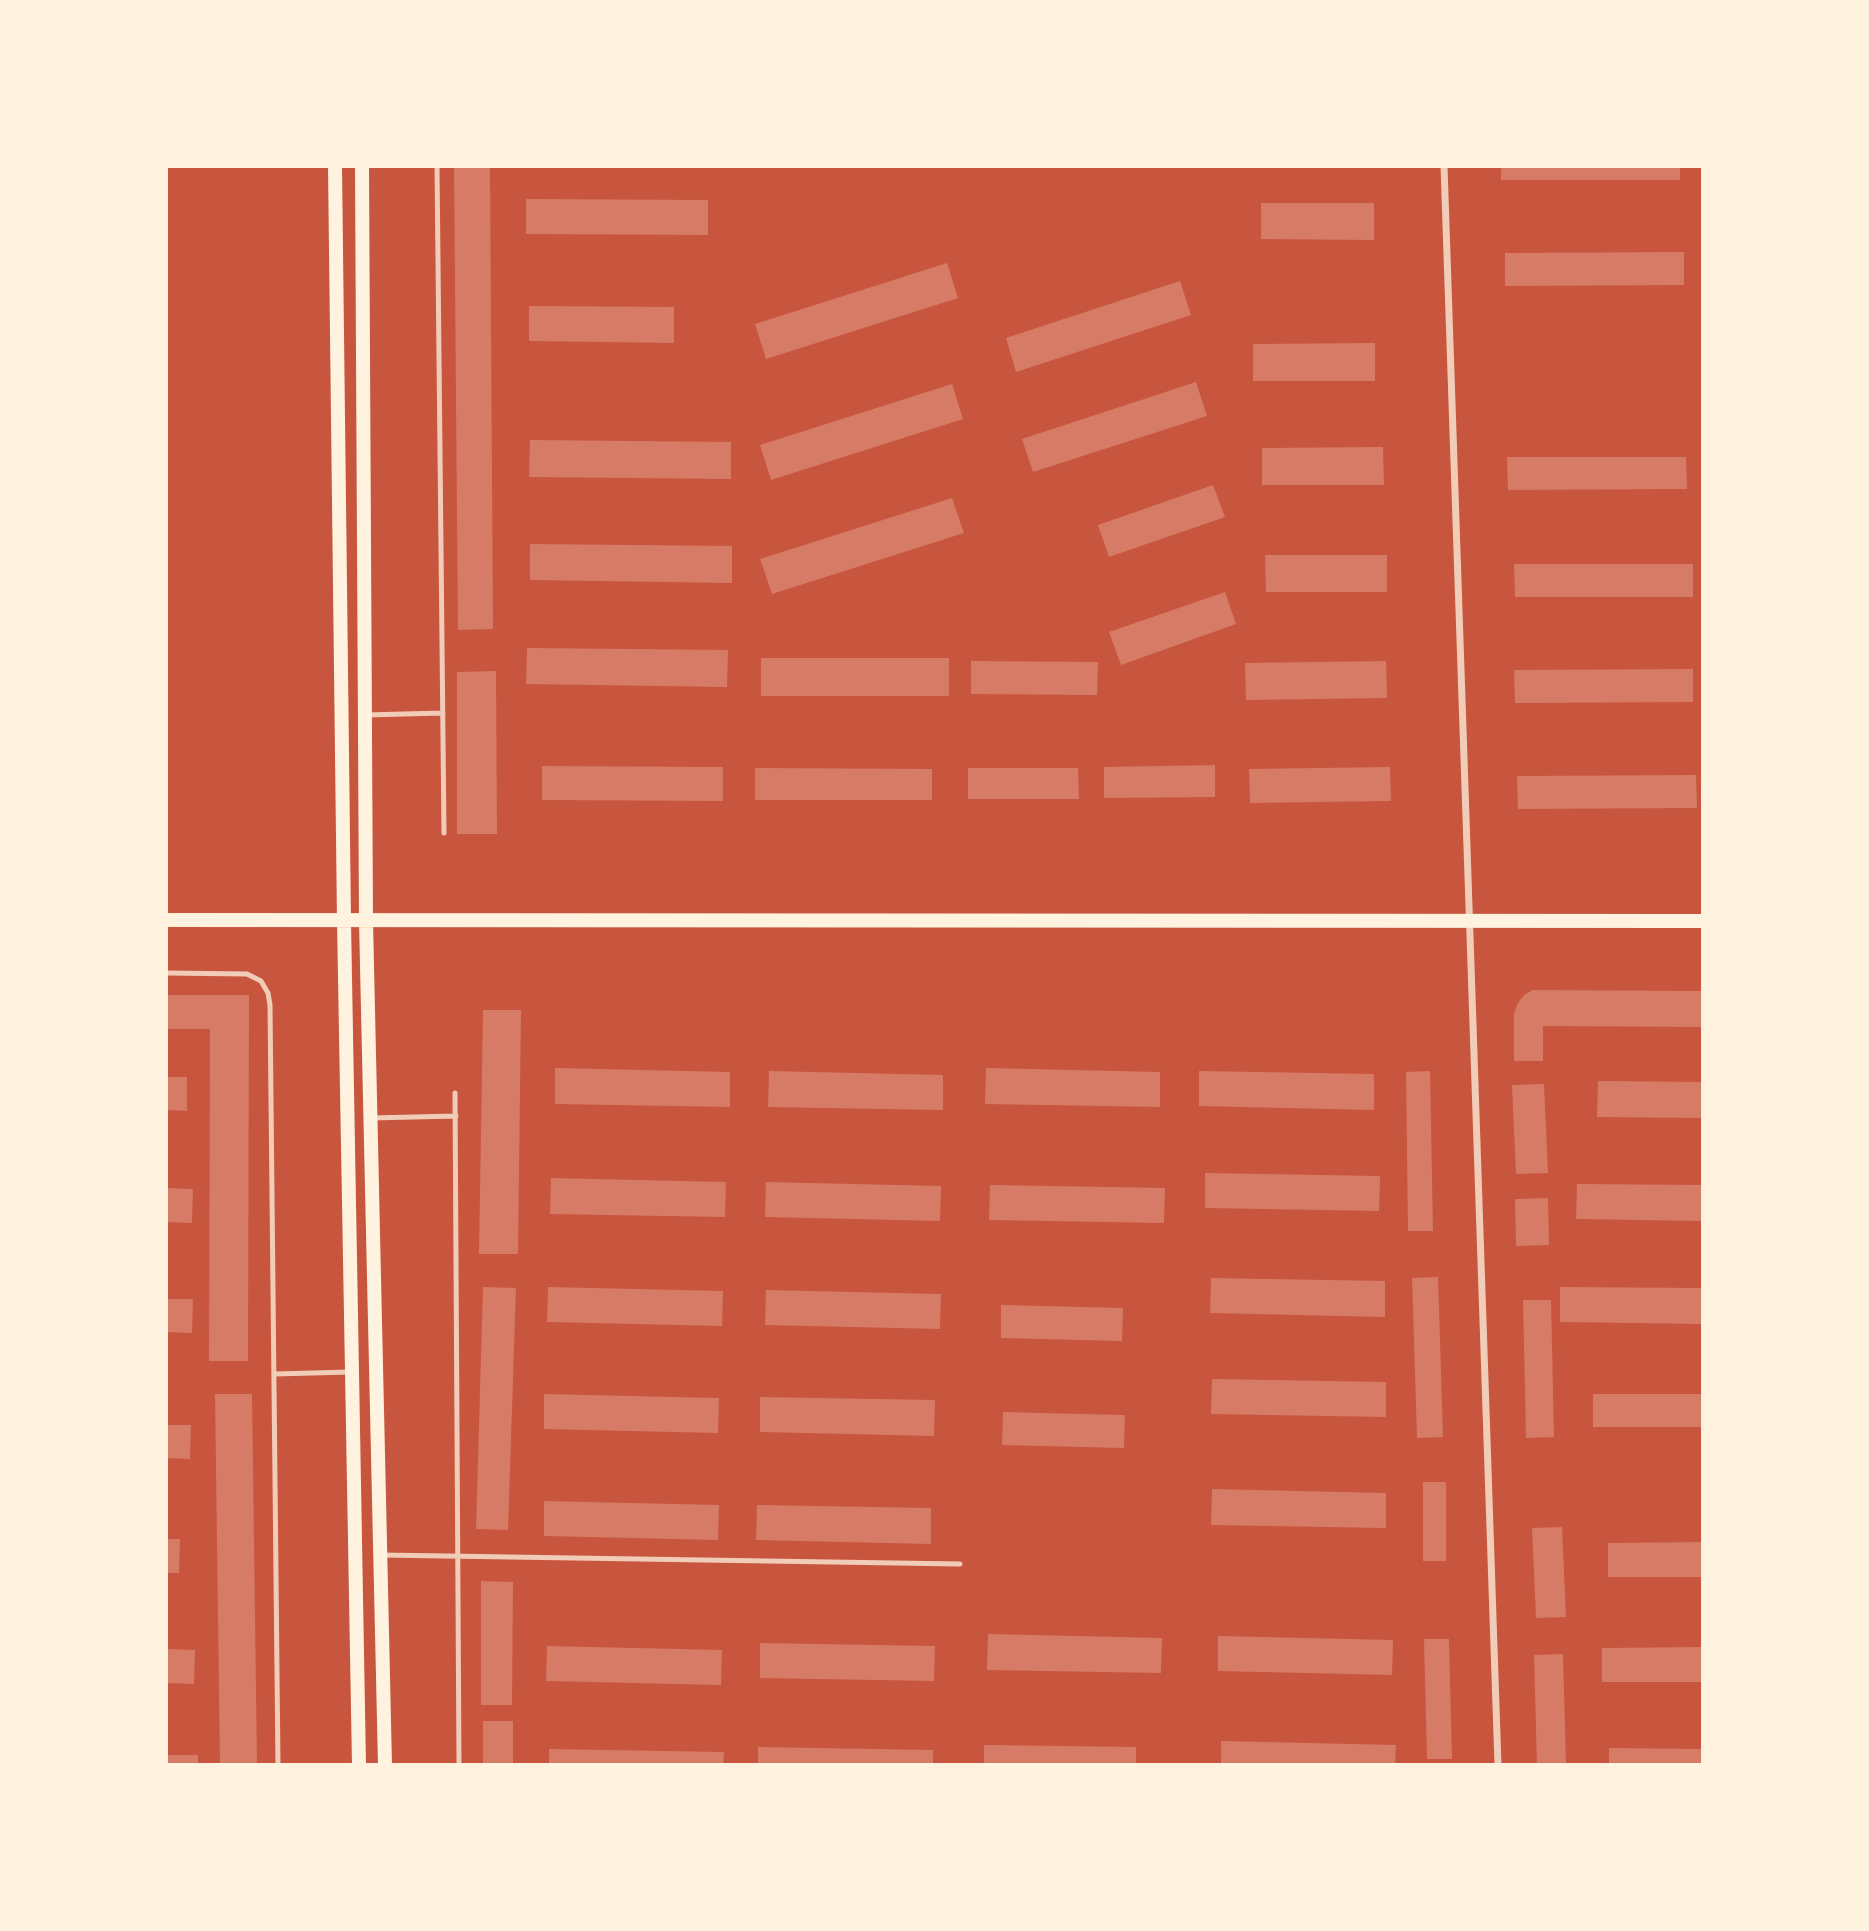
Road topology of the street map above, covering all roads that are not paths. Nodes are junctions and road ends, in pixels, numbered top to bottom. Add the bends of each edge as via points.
1 (335, 166) edge
2 (362, 166) edge
3 (438, 166) edge
4 (1444, 166) edge
5 (443, 713) junction
6 (365, 715) junction
7 (444, 834) dead end
8 (166, 919) edge
9 (1469, 920) junction
10 (344, 921) junction
11 (366, 921) junction
12 (1703, 921) edge
13 (166, 973) edge
14 (455, 1093) dead end
15 (456, 1116) junction
16 (371, 1118) junction
17 (352, 1373) junction
18 (274, 1374) junction
19 (381, 1555) junction
20 (457, 1556) junction
21 (960, 1564) dead end
22 (278, 1765) edge
23 (359, 1765) edge
24 (385, 1765) edge
25 (459, 1765) edge
26 (1498, 1765) edge

1 - 10 main road
2 - 6 main road
3 - 5 lane
4 - 9 street
5 - 6 lane
5 - 7 lane
6 - 11 main road
8 - 10 main road
9 - 11 main road
9 - 12 main road
9 - 26 street
10 - 11 main road
10 - 17 main road
11 - 16 main road
13 - 18 lane via 247,974 261,981 268,993
14 - 15 lane
15 - 16 lane
15 - 20 lane
16 - 19 main road
17 - 18 lane
17 - 23 main road
18 - 22 lane
19 - 20 lane
19 - 24 main road
20 - 21 lane
20 - 25 lane

